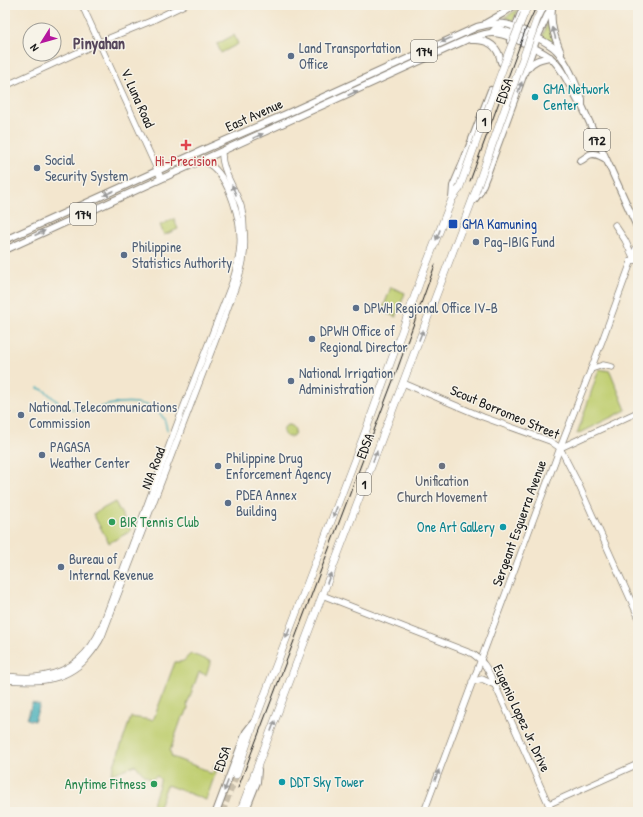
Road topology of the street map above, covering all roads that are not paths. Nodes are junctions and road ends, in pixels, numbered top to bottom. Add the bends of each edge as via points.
1 (82, 5) edge
2 (184, 5) edge
3 (515, 5) edge
4 (524, 5) edge
5 (528, 5) edge
6 (544, 5) edge
7 (552, 5) edge
8 (482, 26) junction
9 (515, 27) junction
10 (511, 36) junction
11 (537, 38) junction
12 (466, 40) junction
13 (99, 42) junction
14 (533, 48) junction
15 (550, 57) junction
16 (564, 60) junction
17 (502, 62) junction
18 (525, 73) junction
19 (5, 86) edge
20 (491, 91) junction
21 (514, 100) junction
22 (582, 105) junction
23 (222, 152) junction
24 (606, 159) junction
25 (201, 161) junction
26 (580, 161) dead end
27 (158, 171) junction
28 (161, 178) junction
29 (452, 199) junction
30 (470, 206) junction
31 (636, 221) edge
32 (615, 226) dead end
33 (638, 229) edge
34 (5, 240) edge
35 (638, 243) edge
36 (5, 250) edge
37 (634, 259) edge
38 (612, 367) dead end
39 (591, 369) junction
40 (402, 383) junction
41 (638, 412) edge
42 (560, 448) junction
43 (322, 595) junction
44 (638, 616) edge
45 (480, 660) junction
46 (5, 676) edge
47 (5, 680) edge
48 (472, 682) junction
49 (495, 685) junction
50 (256, 718) junction
51 (259, 762) junction
52 (638, 764) edge
53 (236, 775) tunnel mouth
54 (549, 804) junction
55 (216, 812) edge
56 (240, 812) edge
57 (245, 812) edge
58 (424, 812) edge
59 (552, 812) edge

1 - 13 street, V. Luna Road
2 - 13 street
3 - 8 main road
4 - 9 main road, EDSA
5 - 29 highway, EDSA / 1, bridge via 460,189
6 - 30 highway, EDSA / 1, bridge
7 - 11 main road, EDSA
16 -> 7 main road via 553,30
8 - 9 main road, East Avenue / 174 via 503,23
8 -> 27 main road, East Avenue / 174
9 - 10 main road, EDSA
9 - 11 main road, East Avenue
10 - 11 main road via 530,41
10 - 12 main road, East Avenue / 174 via 500,29 495,29
10 - 14 main road
10 - 17 main road, EDSA
11 - 14 main road, EDSA
11 - 16 main road, 172 via 554,47
12 - 17 main road via 481,40 491,44 498,51
23 -> 12 main road, East Avenue / 174
13 - 19 street
13 - 27 street, V. Luna Road
14 - 15 main road, 172
14 - 18 main road, EDSA
15 - 18 main road via 535,61
15 - 22 main road, 172 via 560,68
16 - 22 main road, 172 via 582,98
17 - 20 main road, EDSA
21 -> 18 main road, EDSA
20 - 21 main road
20 - 29 main road, EDSA via 453,186
21 - 30 main road, EDSA via 480,192
22 - 24 main road, 172
23 - 25 main road, East Avenue / 174
47 -> 23 street, NIA Road via 31,682 55,678 72,671 90,655 105,630 226,313 242,264 245,245 242,212 224,165
24 - 26 main road via 593,154
24 - 31 main road, 172
25 - 28 main road, East Avenue / 174
25 - 46 street, NIA Road via 209,164 222,177 236,211 240,245 236,269 102,626 92,645 68,667 44,676
27 - 28 street, V. Luna Road
27 -> 34 main road, East Avenue / 174
36 -> 28 main road, East Avenue / 174
29 -> 50 highway, EDSA / 1
40 -> 30 highway, EDSA / 1
31 - 33 main road, 172
32 - 37 street
35 - 37 street, Sergeant Esguerra Avenue
37 - 39 street, Sergeant Esguerra Avenue
38 - 39 street via 603,365
39 - 42 street, Sergeant Esguerra Avenue
40 - 42 street, Scout Borromeo Street via 483,417 550,441
43 -> 40 highway, EDSA / 1
41 - 42 street
42 - 44 street, Scout Borromeo Street
42 - 45 street, Sergeant Esguerra Avenue
43 - 45 street, Eugenio Lopez Jr. Drive via 473,654
51 -> 43 highway, EDSA / 1
45 - 48 street, Sergeant Esguerra Avenue
45 - 49 street, Eugenio Lopez Jr. Drive via 486,666
48 - 49 street via 482,679
58 -> 48 street, Sergeant Esguerra Avenue
49 - 54 street, Eugenio Lopez Jr. Drive
50 - 53 highway, EDSA / 1
50 -> 55 main road, EDSA / 1 via 246,732
51 - 56 highway, EDSA / 1
51 - 57 main road, EDSA / 1 via 257,782
52 - 54 street
54 - 59 street, Eugenio Lopez Jr. Drive

